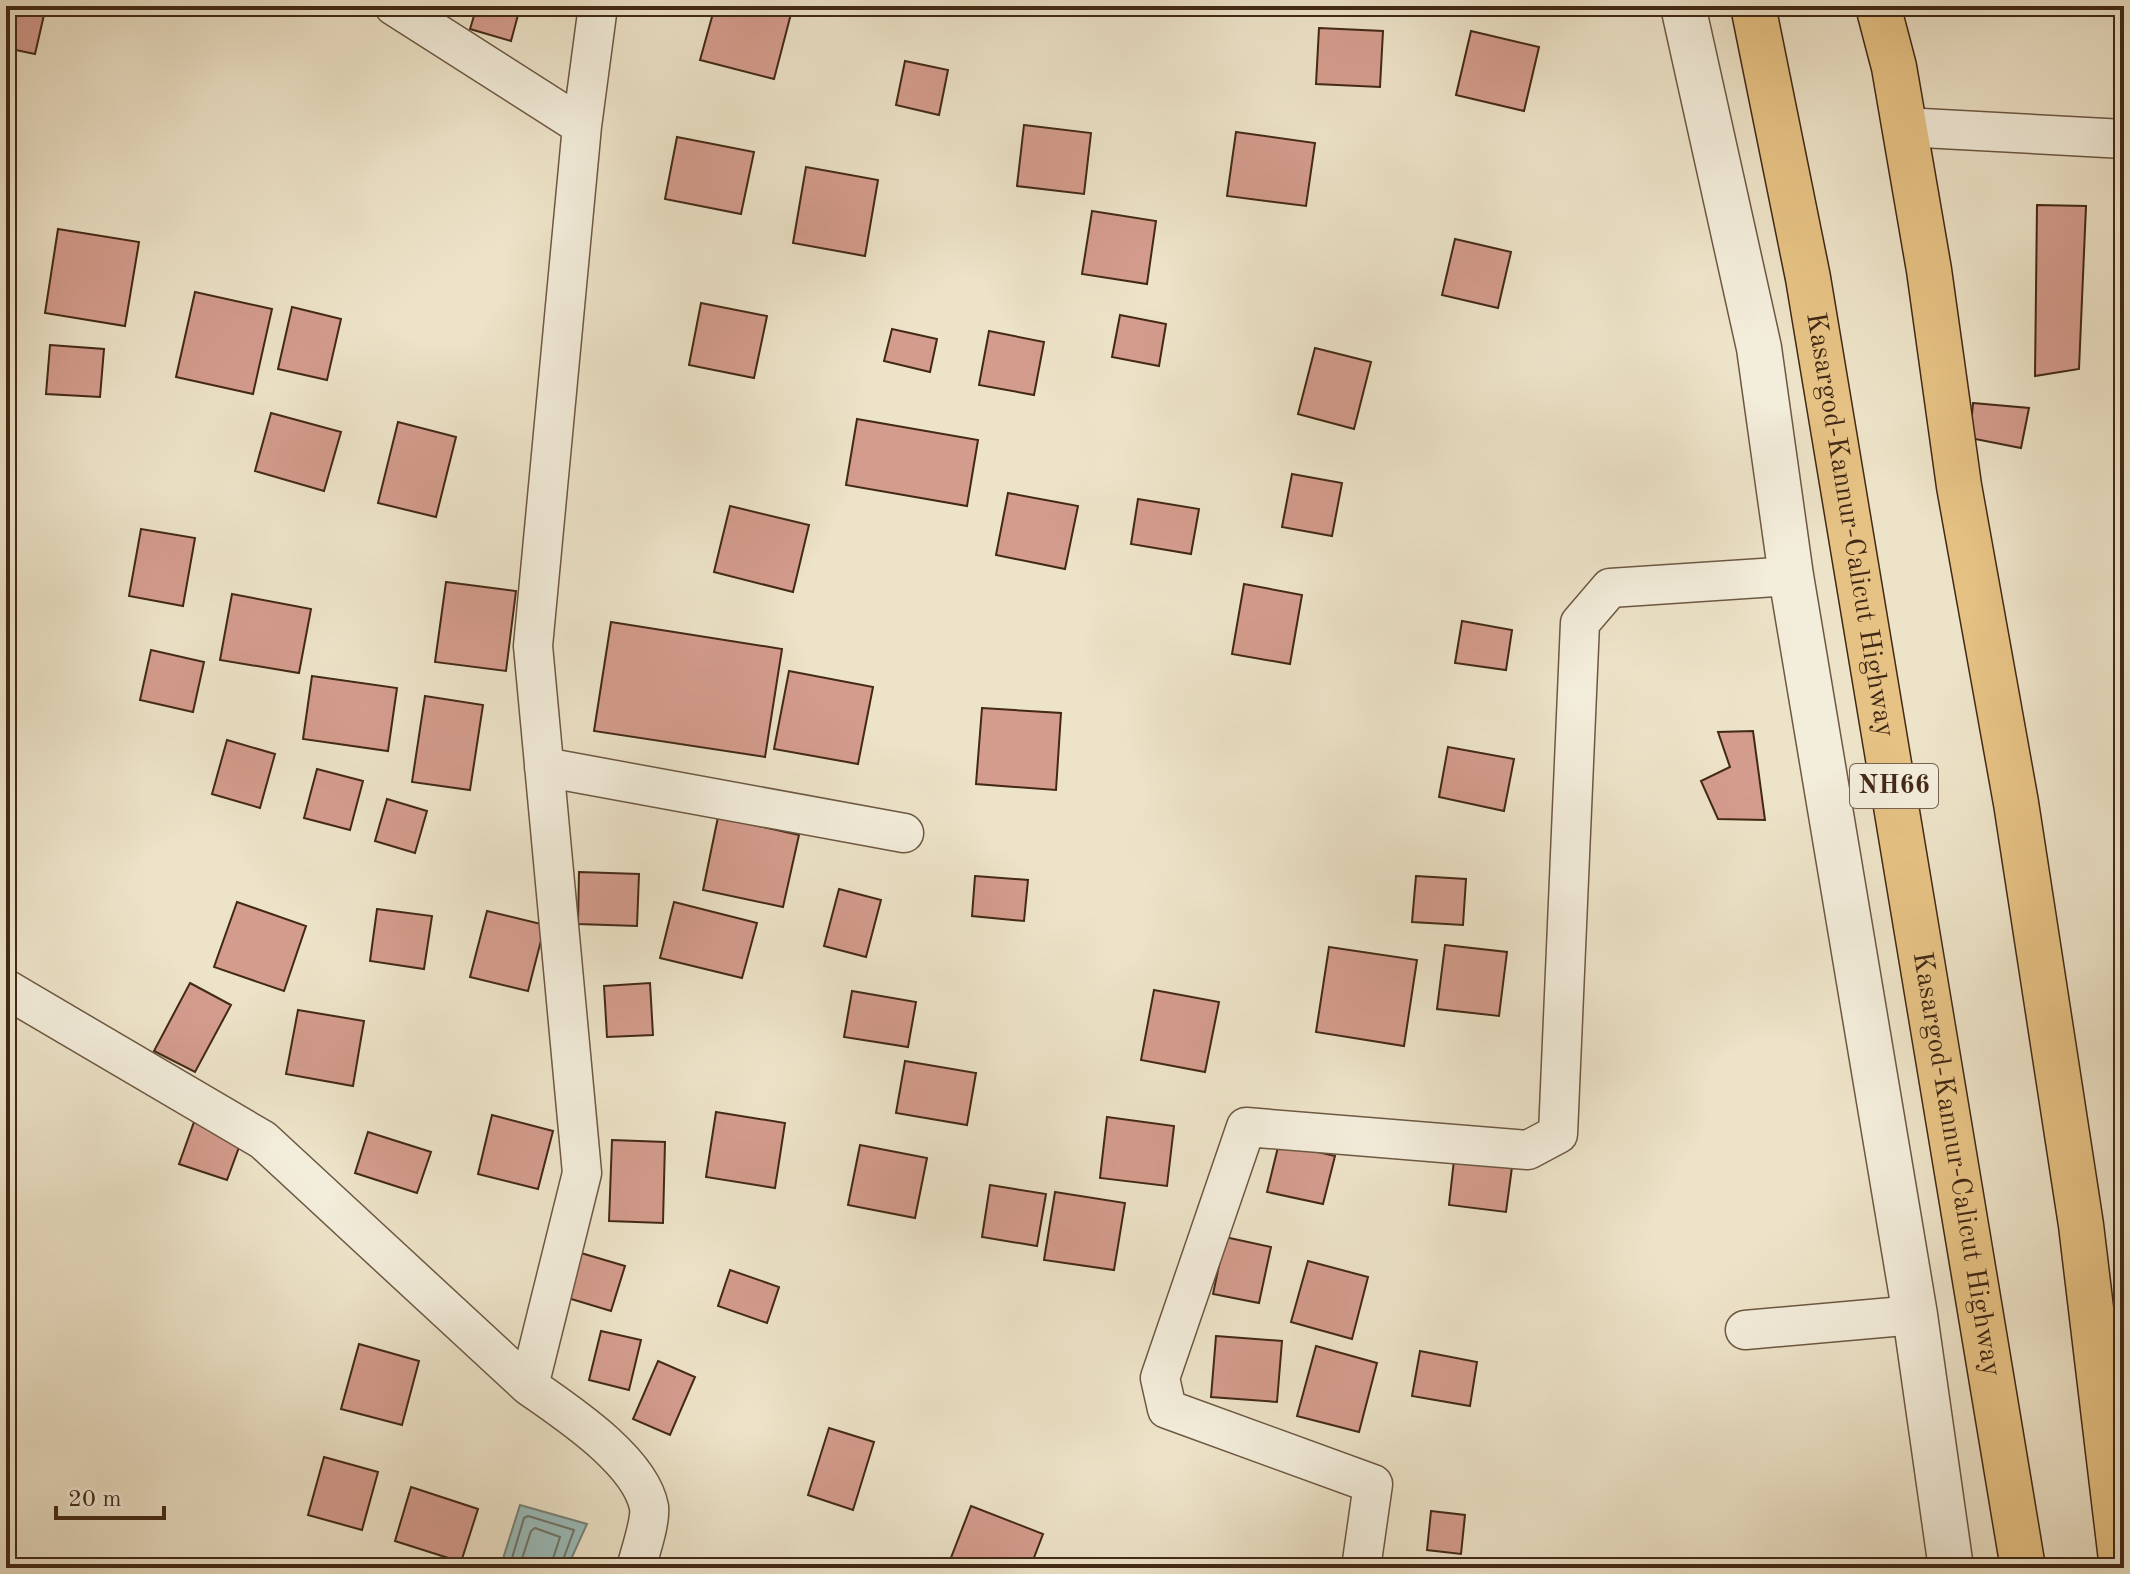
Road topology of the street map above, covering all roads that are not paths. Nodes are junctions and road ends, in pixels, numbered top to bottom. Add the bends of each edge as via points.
1 (394, 6) edge
2 (598, 6) edge
3 (1683, 6) edge
4 (1753, 6) edge
5 (1878, 6) edge
6 (582, 126) junction
7 (1904, 127) junction
8 (2124, 139) edge
9 (1791, 576) junction
10 (544, 767) junction
11 (904, 833) dead end
12 (6, 989) edge
13 (1915, 1315) junction
14 (1745, 1330) dead end
15 (529, 1386) junction
16 (636, 1568) edge
17 (1361, 1568) edge
18 (1951, 1568) edge
19 (2023, 1568) edge
20 (2122, 1568) edge

1 - 6 street
2 - 6 street
3 - 9 street via 1759,348
4 - 19 highway, Kasargod-Kannur-Calicut Highway / NH66 via 1808,278
5 - 7 highway
6 - 10 street via 533,646
7 - 8 street
7 - 20 highway via 2081,1225
9 - 13 street
9 - 17 street via 1610,588 1580,623 1558,1134 1528,1150 1246,1127 1160,1378 1167,1409 1373,1484
10 - 11 street
10 - 15 street via 582,1173
12 - 15 street via 263,1140
13 - 14 street
13 - 18 street
15 - 16 street via 590,1428 641,1486 649,1510

